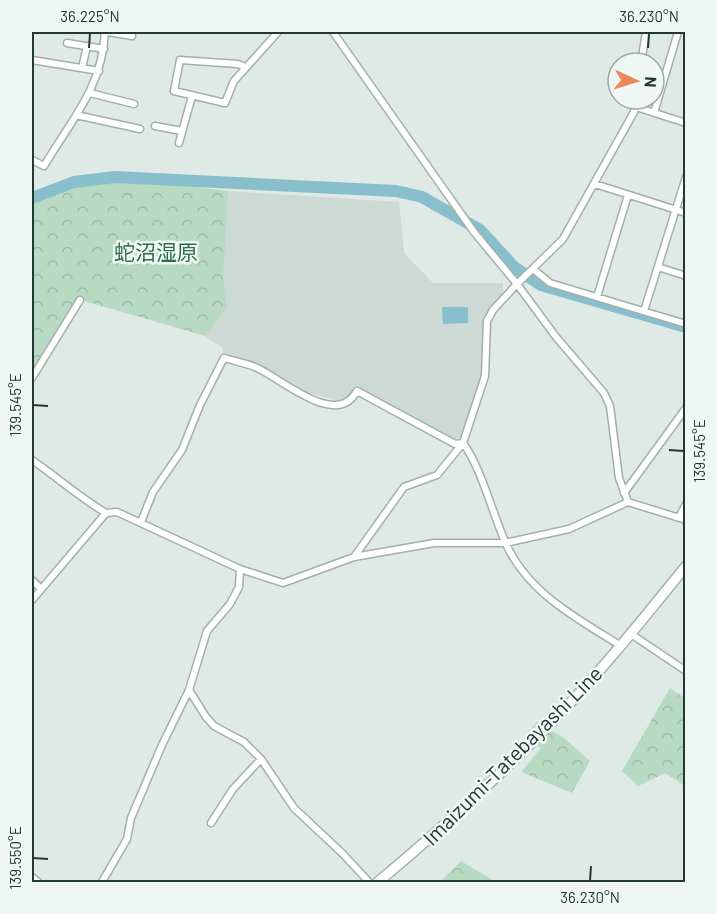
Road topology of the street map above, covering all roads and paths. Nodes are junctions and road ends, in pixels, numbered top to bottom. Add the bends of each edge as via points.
1 (106, 32) edge
2 (278, 32) edge
3 (333, 32) edge
4 (646, 32) edge
5 (678, 32) edge
6 (132, 36) dead end
7 (67, 43) dead end
8 (87, 46) junction
9 (104, 49) junction
10 (643, 51) edge
11 (32, 60) edge
12 (82, 68) junction
13 (245, 68) junction
14 (99, 71) junction
15 (90, 93) junction
16 (192, 96) junction
17 (134, 104) dead end
18 (634, 111) edge
19 (648, 111) edge
20 (654, 113) junction
21 (76, 116) junction
22 (686, 123) edge
23 (155, 126) dead end
24 (140, 129) dead end
25 (182, 131) junction
26 (179, 143) dead end
27 (32, 160) edge
28 (686, 177) edge
29 (595, 184) junction
30 (628, 195) junction
31 (676, 210) junction
32 (686, 213) edge
33 (658, 267) junction
34 (533, 269) junction
35 (686, 276) edge
36 (517, 284) junction
37 (597, 297) junction
38 (80, 300) dead end
39 (644, 311) junction
40 (686, 324) edge
41 (32, 378) edge
42 (686, 408) edge
43 (463, 443) junction
44 (32, 460) edge
45 (624, 493) junction
46 (628, 502) junction
47 (686, 504) edge
48 (106, 513) junction
49 (682, 519) edge
50 (141, 522) junction
51 (506, 543) junction
52 (354, 557) junction
53 (240, 569) junction
54 (685, 569) edge
55 (32, 580) edge
56 (40, 588) junction
57 (32, 600) edge
58 (631, 634) junction
59 (621, 646) junction
60 (686, 671) edge
61 (189, 690) junction
62 (261, 759) junction
63 (210, 823) dead end
64 (32, 877) edge
65 (38, 882) edge
66 (102, 882) edge
67 (369, 882) edge
68 (378, 882) edge

1 - 6 street
1 - 9 street
2 - 13 street
3 - 36 street via 474,232
4 - 10 street
5 - 20 street
7 - 8 street
8 - 9 street
8 - 12 street
9 - 14 street
11 - 12 street
12 - 14 street
13 - 16 street via 234,81 225,103
13 - 16 street via 238,64 180,60 174,92
14 - 15 street
15 - 17 street
15 - 21 street
16 - 25 street
18 - 29 street
19 - 20 street
20 - 22 street
21 - 24 street
21 - 27 street via 44,166
23 - 25 street
25 - 26 street
28 - 31 street
29 - 30 street
29 - 34 street via 563,239
30 - 31 street
30 - 37 street
31 - 32 street
31 - 33 street
33 - 35 street
33 - 39 street
34 - 36 street
34 - 37 street via 550,283
36 - 43 street via 487,321 485,376
36 - 45 street via 604,393 610,406
37 - 39 street
38 - 41 street
39 - 40 street
42 - 45 street
43 - 50 street via 455,444 357,391 348,402 328,404 294,392 257,368 224,358 182,450 153,492
43 - 51 street
43 - 52 street via 437,475 404,487
44 - 48 street
45 - 46 street
46 - 49 street
46 - 51 street via 569,529
47 - 49 street
48 - 50 street via 117,512
48 - 56 street
50 - 53 street
51 - 52 street via 434,543
51 - 59 street via 530,581 564,610
52 - 53 street via 283,583
53 - 61 street via 239,587 230,604 207,631
54 - 58 main road, Imaizumi-Tatebayashi Line
55 - 56 street
56 - 57 street
58 - 59 main road, Imaizumi-Tatebayashi Line
58 - 60 street
59 - 68 main road, Imaizumi-Tatebayashi Line via 552,722 447,823
61 - 62 street via 214,726 244,742
61 - 66 street via 131,818 127,839
62 - 63 street via 233,789
62 - 67 street via 294,808
64 - 65 street

